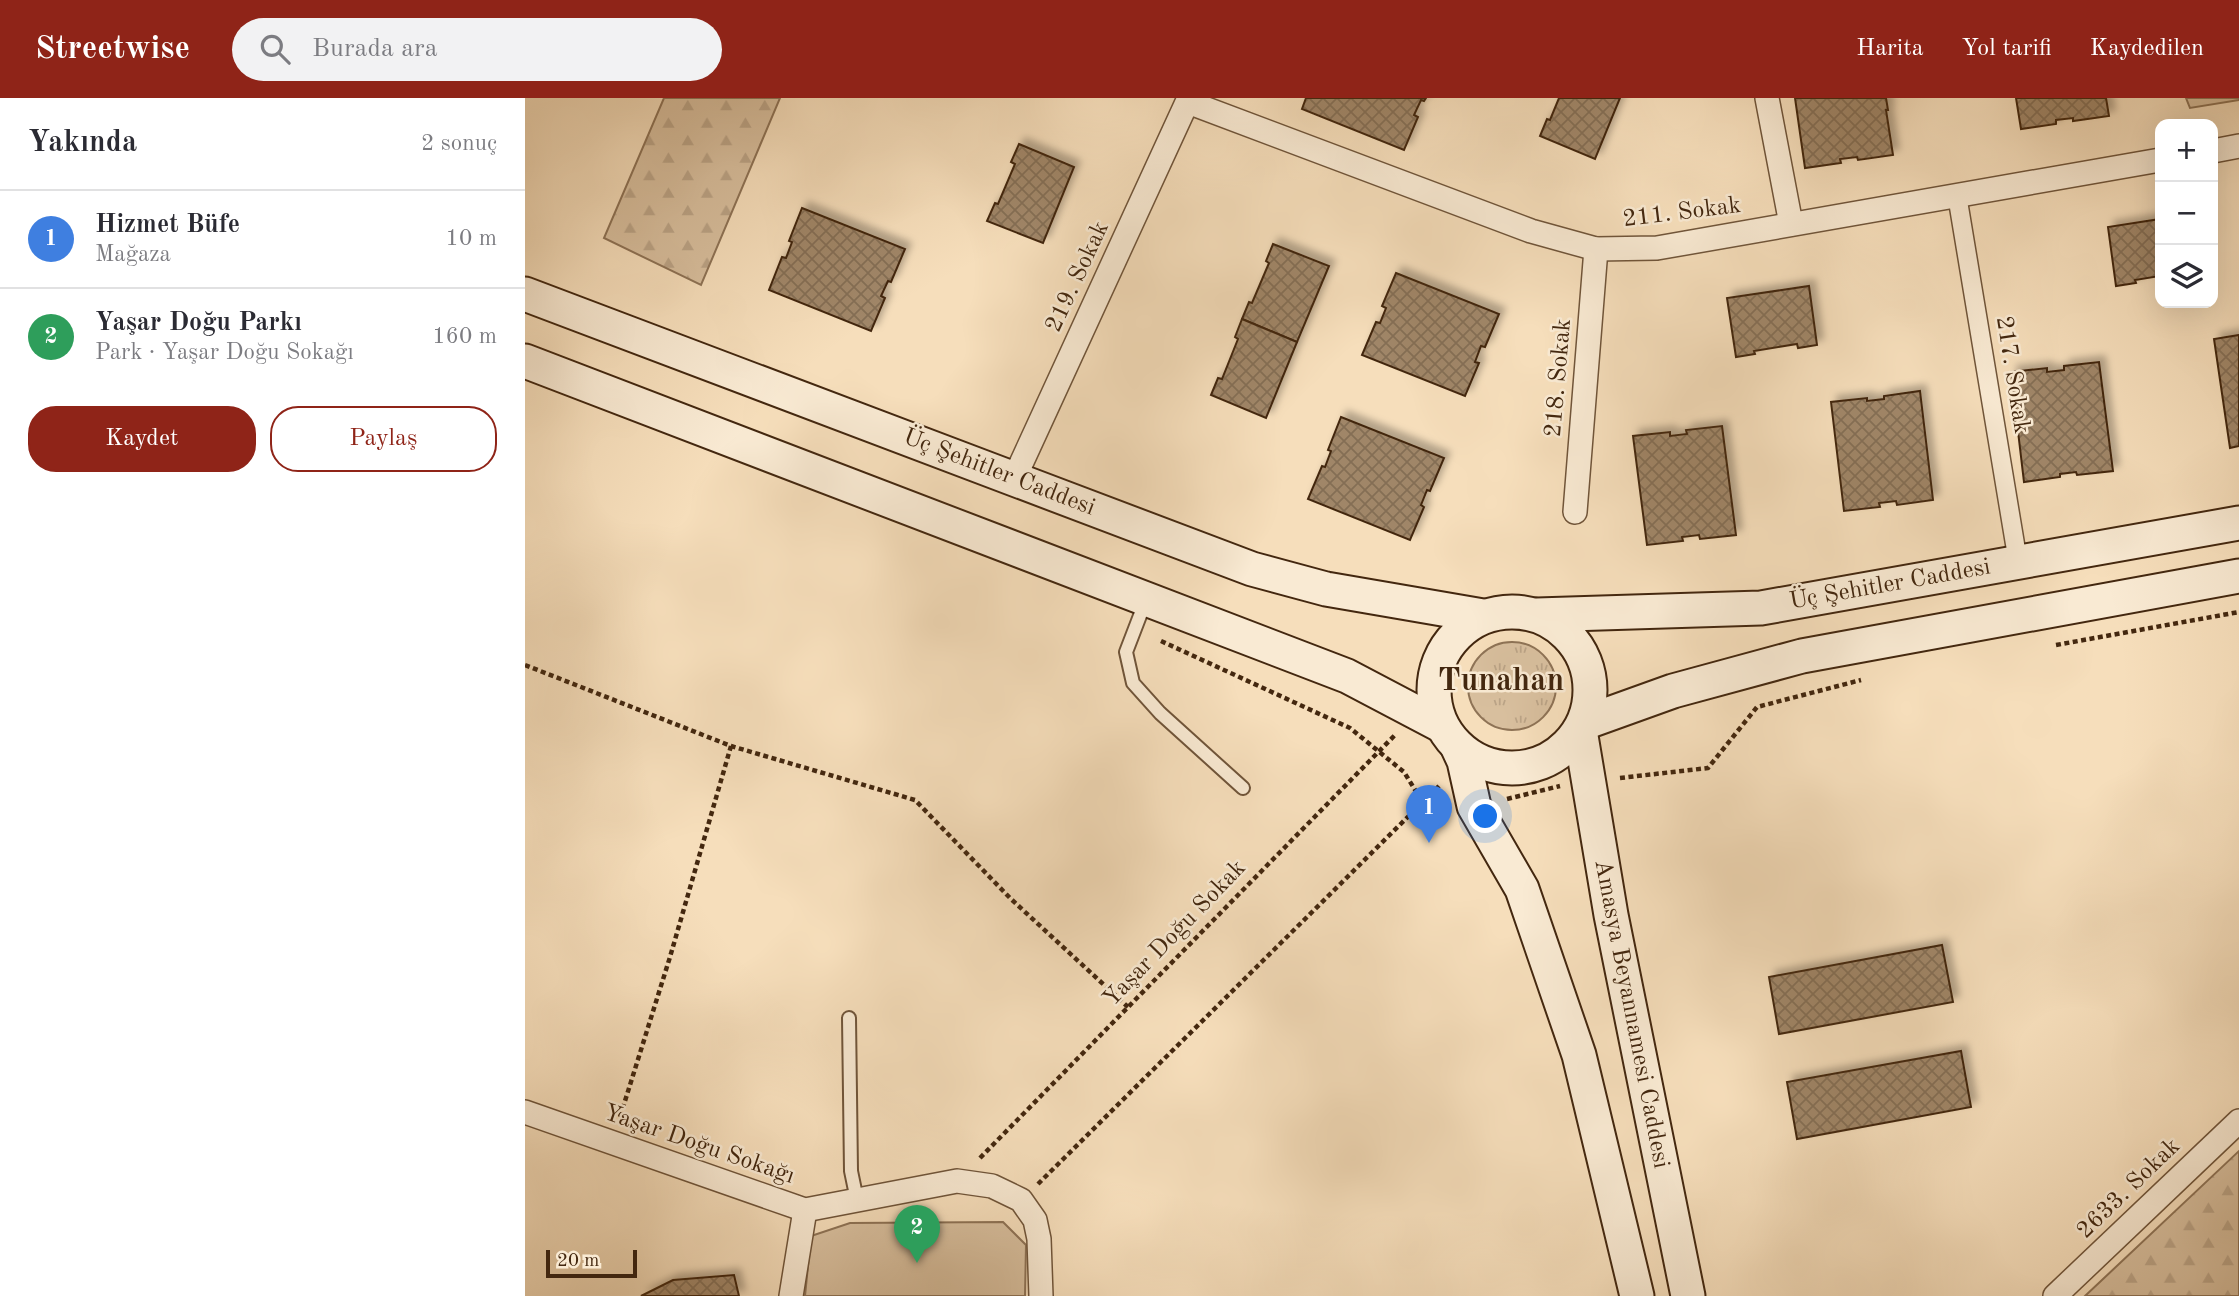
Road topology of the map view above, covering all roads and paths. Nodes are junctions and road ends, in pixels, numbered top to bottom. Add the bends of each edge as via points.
1 (1767, 98) edge
2 (1189, 100) edge
3 (2239, 146) edge
4 (2218, 150) edge
5 (2155, 161) edge
6 (1957, 195) junction
7 (1791, 224) junction
8 (1596, 248) junction
9 (525, 294) edge
10 (525, 361) edge
11 (1014, 479) junction
12 (1575, 512) dead end
13 (2239, 523) edge
14 (2018, 562) junction
15 (2239, 576) edge
16 (1146, 599) junction
17 (1537, 615) junction
18 (1483, 616) junction
19 (1134, 630) junction
20 (525, 665) edge
21 (1871, 677) dead end
22 (1582, 726) junction
23 (1445, 736) junction
24 (731, 746) junction
25 (1379, 752) junction
26 (1611, 780) dead end
27 (1560, 786) dead end
28 (1243, 788) dead end
29 (1498, 801) dead end
30 (1423, 802) junction
31 (1435, 822) dead end
32 (1128, 1007) junction
33 (849, 1018) dead end
34 (525, 1112) edge
35 (2239, 1121) edge
36 (612, 1142) junction
37 (957, 1181) junction
38 (857, 1200) junction
39 (1021, 1200) junction
40 (805, 1210) junction
41 (791, 1296) edge
42 (1041, 1296) edge
43 (1637, 1296) edge
44 (1688, 1296) edge
45 (2055, 1296) edge

1 - 7 street
2 - 8 street, 211. Sokak via 1531,230
2 - 11 street, 219. Sokak
3 - 4 street
5 - 6 street, 211. Sokak
6 - 7 street, 211. Sokak
6 - 14 street, 217. Sokak
7 - 8 street, 211. Sokak via 1657,248
8 - 12 street, 218. Sokak
9 - 11 main road, Üç Şehitler Caddesi
10 - 16 main road
11 - 18 main road, Üç Şehitler Caddesi via 1252,569 1326,589
13 - 14 main road, Üç Şehitler Caddesi
14 - 17 main road, Üç Şehitler Caddesi via 1761,608
15 - 22 main road via 1802,656 1673,691
16 - 19 lane
16 - 23 main road via 1347,676
17 - 18 main road
17 - 22 main road via 1560,627 1579,646 1589,671 1591,697
18 - 23 main road via 1461,630 1444,650 1434,675 1434,701
19 - 25 path via 1350,728
19 - 28 lane via 1126,652 1133,683
20 - 24 path
21 - 26 path via 1758,706 1708,768
22 - 23 main road via 1571,743 1551,759 1528,767 1503,768 1479,762
22 - 44 main road, Amasya Beyannamesi Caddesi via 1611,915
23 - 25 path, Yaşar Doğu Sokak
23 - 30 path
23 - 43 main road via 1474,806 1522,889 1579,1055
24 - 32 path via 915,800 1011,899
24 - 36 path
25 - 30 path via 1404,772
25 - 32 path, Yaşar Doğu Sokak
27 - 29 path
30 - 31 path
30 - 39 path
32 - 37 path, Yaşar Doğu Sokak
33 - 38 lane via 851,1171
34 - 36 street, Yaşar Doğu Sokağı
35 - 45 street, 2633. Sokak
36 - 40 street, Yaşar Doğu Sokağı
37 - 38 street, Yaşar Doğu Sokağı
37 - 39 street, Yaşar Doğu Sokağı via 992,1186
38 - 40 street, Yaşar Doğu Sokağı
39 - 42 street via 1035,1220 1039,1239
40 - 41 street

